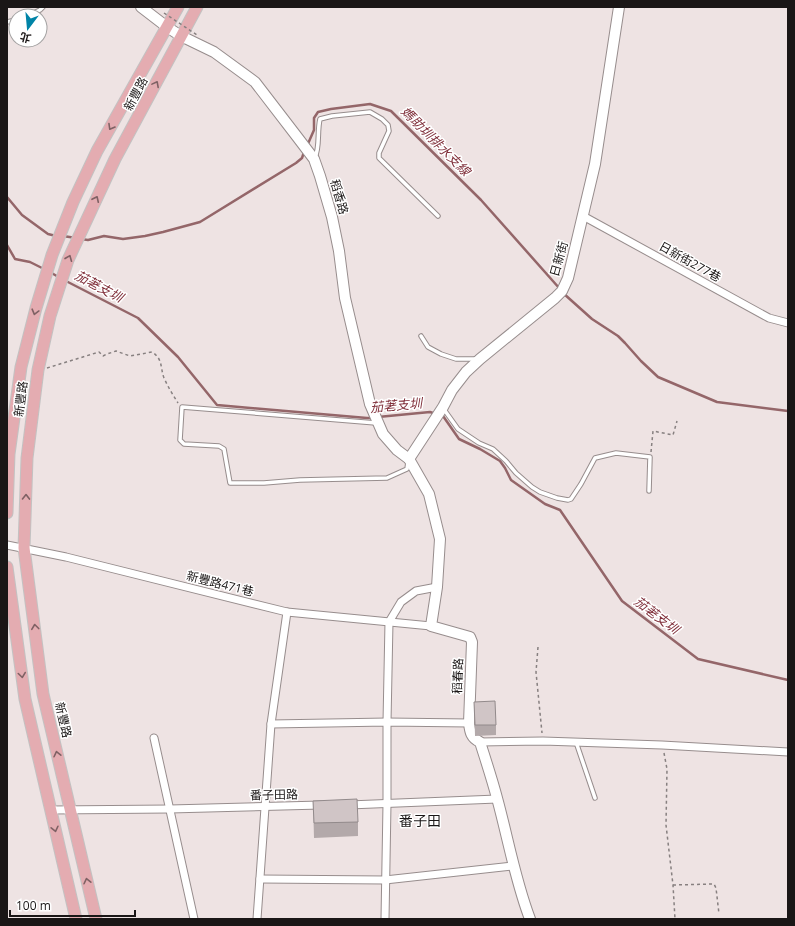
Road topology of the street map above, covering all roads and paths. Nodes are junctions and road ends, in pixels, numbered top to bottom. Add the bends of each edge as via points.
1 (141, 7) edge
2 (178, 7) edge
3 (197, 7) edge
4 (619, 7) edge
5 (164, 13) dead end
6 (167, 27) junction
7 (197, 35) dead end
8 (182, 36) junction
9 (314, 159) junction
10 (438, 216) dead end
11 (583, 216) junction
12 (788, 323) edge
13 (421, 336) dead end
14 (480, 358) junction
15 (38, 370) junction
16 (182, 407) junction
17 (442, 407) junction
18 (378, 422) junction
19 (677, 422) dead end
20 (650, 457) junction
21 (409, 459) junction
22 (648, 492) dead end
23 (7, 513) edge
24 (7, 545) edge
25 (24, 548) junction
26 (7, 567) edge
27 (437, 588) junction
28 (287, 612) junction
29 (389, 622) junction
30 (431, 626) junction
31 (538, 648) dead end
32 (387, 722) junction
33 (469, 723) junction
34 (271, 724) junction
35 (154, 738) dead end
36 (543, 741) junction
37 (480, 742) junction
38 (576, 742) junction
39 (662, 745) junction
40 (788, 752) edge
41 (595, 798) dead end
42 (497, 799) junction
43 (387, 804) junction
44 (326, 805) edge
45 (342, 805) edge
46 (266, 807) junction
47 (170, 809) junction
48 (50, 810) junction
49 (70, 811) junction
50 (513, 866) junction
51 (260, 879) junction
52 (385, 880) junction
53 (673, 885) junction
54 (719, 914) dead end
55 (76, 919) edge
56 (96, 919) edge
57 (194, 919) edge
58 (257, 919) edge
59 (385, 919) edge
60 (530, 919) edge
61 (675, 919) edge

1 - 6 street, 稻香路
2 - 6 main road, 新豐路
3 - 8 main road, 新豐路
4 - 11 street, 日新街 via 595,164
5 - 7 path, bridge
6 - 8 street, 稻香路
6 -> 23 main road, 新豐路 via 97,151 73,202 47,271 21,367 9,454
8 - 9 street, 稻香路 via 214,52 255,82
15 -> 8 main road, 新豐路 via 50,316 68,260 115,159
9 - 10 lane via 318,153 320,119 370,112 388,125 379,158
9 - 18 street, 稻香路 via 332,217 345,298 370,404
11 - 12 street, 日新街277巷 via 769,318
11 - 14 street, 日新街 via 568,278 562,291
13 - 14 lane via 428,347 441,354 456,359
14 - 17 street, 日新街 via 452,390
15 - 16 path via 99,352 103,356 116,351 130,356 152,352 157,355 169,389
25 -> 15 main road, 新豐路 via 27,458
16 - 18 lane
16 - 21 lane via 180,440 184,444 219,446 224,449 230,483 387,478 407,469
17 - 20 lane via 458,428 479,443 493,449 532,487 557,498 571,499 595,458 616,453
17 - 21 street, 日新街
18 - 21 street, 稻香路 via 392,445
19 - 20 path via 673,435 653,431
20 - 22 lane
21 - 27 street via 429,494 440,539
24 - 25 street, 新豐路471巷
25 - 28 street, 新豐路471巷
49 -> 25 main road, 新豐路 via 43,694
26 -> 48 main road via 25,699
27 - 29 street via 416,591 400,602
27 - 30 street
28 - 29 street, 新豐路471巷
28 - 34 street
29 - 30 street, 新豐路471巷
29 - 32 street
30 - 33 street, 稻春路 via 465,635 470,637 472,642
31 - 36 path via 536,672
32 - 33 street
32 - 34 street
32 - 43 street
33 - 37 street, 稻春路 via 471,734
34 - 46 street
35 - 47 street
36 - 37 street
36 - 38 street
37 - 42 street, 稻春路
38 - 39 street
38 - 41 lane
39 - 40 street
39 - 53 path via 667,769 666,826
42 - 43 street
42 - 50 street, 稻春路
43 - 45 street
43 - 52 street
44 - 46 street, 番子田路
46 - 47 street, 番子田路
46 - 51 street
47 - 49 street, 番子田路
47 - 57 street
48 - 49 street, 番子田路
48 -> 55 main road
56 -> 49 main road, 新豐路
50 - 52 street
50 - 60 street, 稻春路
51 - 52 street
51 - 58 street
52 - 59 street
53 - 54 path via 714,884
53 - 61 path

